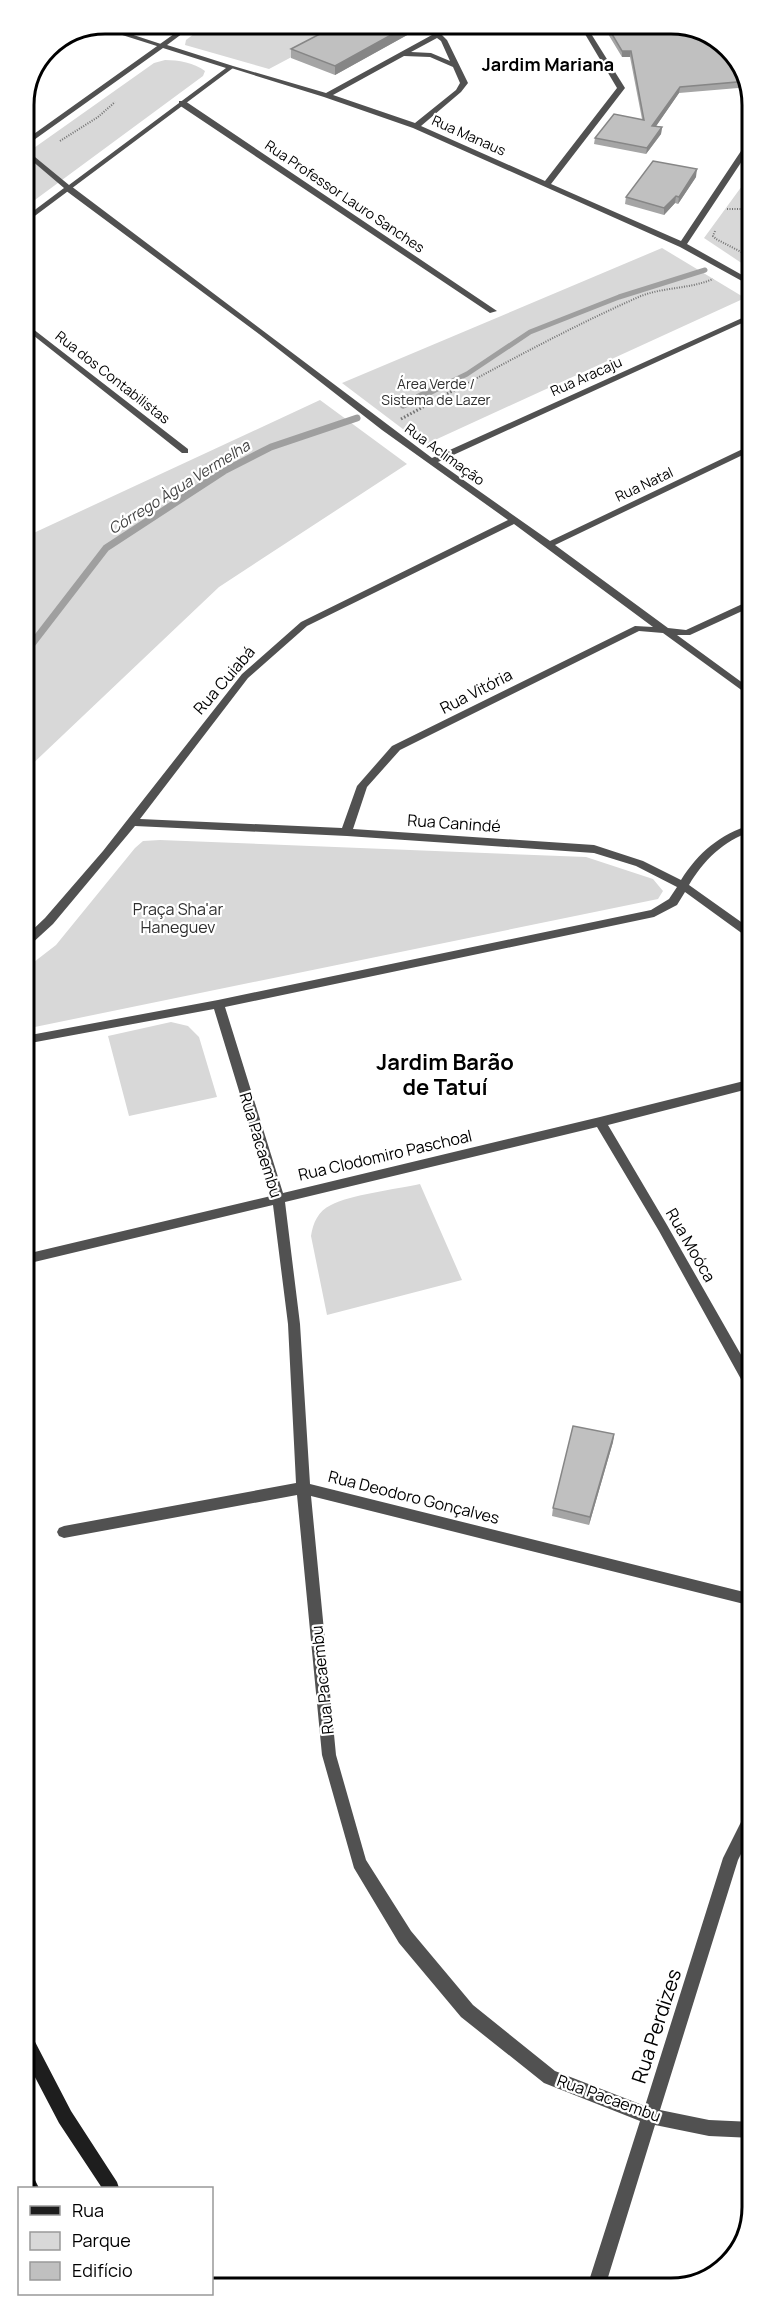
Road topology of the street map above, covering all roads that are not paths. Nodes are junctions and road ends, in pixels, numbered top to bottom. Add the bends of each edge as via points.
1 (125, 34) edge
2 (178, 34) edge
3 (437, 35) joint
4 (589, 35) edge
5 (162, 46) junction
6 (392, 58) junction
7 (457, 66) junction
8 (231, 67) junction
9 (327, 95) junction
10 (182, 103) junction
11 (416, 126) junction
12 (34, 138) edge
13 (742, 157) edge
14 (34, 159) edge
15 (547, 184) junction
16 (68, 188) junction
17 (34, 214) edge
18 (684, 245) junction
19 (742, 279) edge
20 (493, 311) dead end
21 (742, 320) edge
22 (34, 332) edge
23 (185, 451) dead end
24 (742, 452) edge
25 (432, 461) junction
26 (514, 521) junction
27 (549, 545) junction
28 (742, 607) edge
29 (661, 629) junction
30 (742, 688) edge
31 (131, 822) junction
32 (742, 831) edge
33 (347, 832) junction
34 (683, 884) junction
35 (742, 927) edge
36 (34, 934) edge
37 (218, 1004) junction
38 (34, 1038) edge
39 (742, 1086) edge
40 (600, 1122) junction
41 (278, 1197) junction
42 (34, 1257) edge
43 (742, 1368) edge
44 (303, 1488) junction
45 (64, 1532) dead end
46 (742, 1598) edge
47 (742, 1836) edge
48 (34, 2058) edge
49 (649, 2116) junction
50 (742, 2130) edge
51 (110, 2187) edge
52 (599, 2278) edge

1 - 5 street, Rua Manaus
2 - 5 street
3 - 6 street
3 - 7 street via 444,40
4 - 15 street via 621,88
5 - 8 street, Rua Manaus
5 - 12 street
6 - 7 street via 420,53
6 - 9 street
7 - 11 street via 464,82 459,92
8 - 9 street, Rua Manaus
8 - 10 street
9 - 11 street, Rua Manaus
10 - 16 street
10 - 20 street, Rua Professor Lauro Sanches
11 - 15 street, Rua Manaus
13 - 18 street
14 - 16 street, Rua Aclimação
15 - 18 street, Rua Manaus
16 - 17 street
16 - 25 street, Rua Aclimação
18 - 19 street, Rua Manaus
21 - 25 street, Rua Aracaju
22 - 23 street, Rua dos Contabilistas
24 - 27 street, Rua Natal
25 - 26 street, Rua Aclimação
26 - 27 street, Rua Aclimação
26 - 31 street, Rua Cuiabá via 304,624 245,676
27 - 29 street, Rua Aclimação
28 - 29 street, Rua Vitória via 687,633
29 - 30 street, Rua Aclimação
29 - 33 street, Rua Vitória via 638,628 396,748 362,786
31 - 33 street, Rua Canindé
31 - 36 street, Rua Cuiabá
32 - 34 street via 710,850
33 - 34 street, Rua Canindé via 594,849 653,867
34 - 35 street, Rua Canindé
34 - 37 street via 673,902 654,913
37 - 38 street
37 - 41 street, Rua Pacaembu
39 - 40 street, Rua Clodomiro Paschoal
40 - 41 street, Rua Clodomiro Paschoal
40 - 43 street, Rua Moóca
41 - 42 street, Rua Clodomiro Paschoal
41 - 44 street, Rua Pacaembu via 294,1324
44 - 45 street, Rua Deodoro Gonçalves
44 - 46 street, Rua Deodoro Gonçalves
44 - 49 street, Rua Pacaembu via 329,1755 359,1863 405,1937 466,2011 550,2077
47 - 49 street, Rua Perdizes via 731,1858
48 - 51 main road via 64,2116
49 - 50 street, Rua Pacaembu via 709,2128
49 - 52 street, Rua Perdizes

